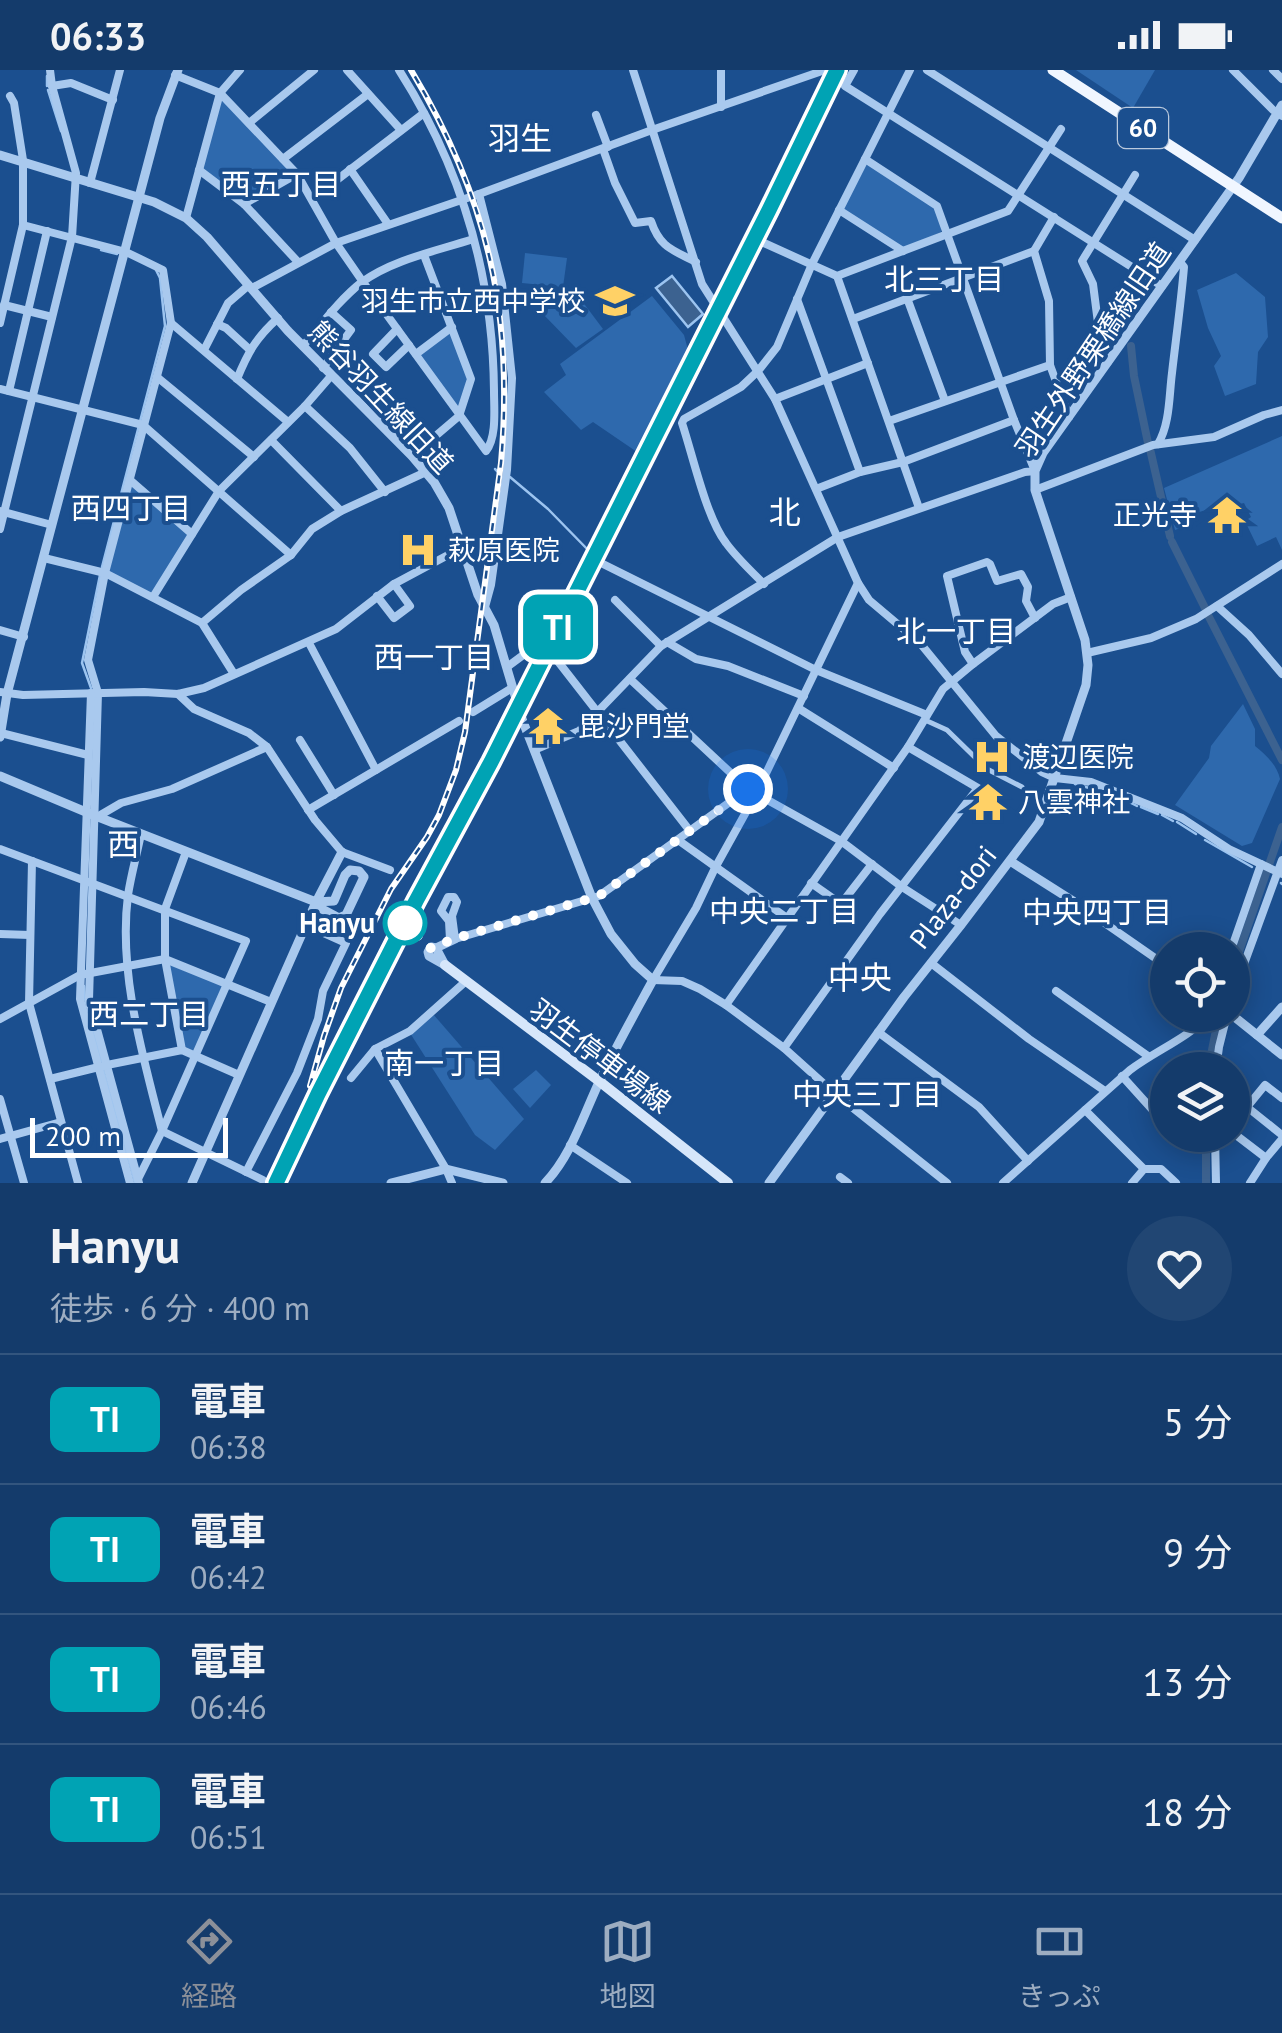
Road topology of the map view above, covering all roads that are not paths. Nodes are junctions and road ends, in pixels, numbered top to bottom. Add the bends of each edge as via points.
1 (50, 70) edge
2 (120, 70) edge
3 (161, 70) edge
4 (240, 70) edge
5 (314, 70) edge
6 (346, 70) edge
7 (398, 70) edge
8 (633, 70) edge
9 (720, 70) edge
10 (825, 70) edge
11 (854, 70) edge
12 (910, 70) edge
13 (927, 70) edge
14 (1053, 70) edge
15 (1233, 70) edge
16 (1273, 70) edge
17 (176, 73) edge
18 (1282, 80) edge
19 (52, 86) junction
20 (220, 93) junction
21 (368, 94) junction
22 (10, 96) dead end
23 (113, 100) junction
24 (721, 107) junction
25 (1280, 111) edge
26 (424, 113) junction
27 (888, 113) junction
28 (596, 116) dead end
29 (249, 123) junction
30 (1061, 128) dead end
31 (401, 130) junction
32 (652, 130) junction
33 (1049, 147) junction
34 (606, 148) junction
35 (0, 155) edge
36 (283, 159) junction
37 (865, 159) junction
38 (22, 160) junction
39 (350, 169) junction
40 (199, 170) junction
41 (297, 174) junction
42 (1135, 175) dead end
43 (74, 178) junction
44 (90, 183) junction
45 (1234, 187) junction
46 (479, 194) junction
47 (1123, 194) junction
48 (1019, 196) junction
49 (140, 198) junction
50 (312, 199) junction
51 (463, 199) junction
52 (244, 204) junction
53 (839, 210) junction
54 (1054, 217) junction
55 (186, 218) junction
56 (1282, 218) edge
57 (388, 224) junction
58 (23, 225) junction
59 (48, 231) junction
60 (948, 234) junction
61 (72, 237) junction
62 (474, 239) junction
63 (1195, 240) junction
64 (1094, 242) junction
65 (336, 243) junction
66 (764, 243) dead end
67 (904, 251) junction
68 (1034, 251) junction
69 (126, 252) junction
70 (424, 255) junction
71 (298, 262) junction
72 (696, 262) junction
73 (1180, 262) junction
74 (812, 264) junction
75 (838, 276) junction
76 (962, 278) junction
77 (362, 282) junction
78 (250, 286) junction
79 (1162, 286) junction
80 (908, 298) junction
81 (796, 299) junction
82 (4, 305) junction
83 (28, 311) junction
84 (331, 312) junction
85 (52, 317) junction
86 (278, 318) junction
87 (853, 319) junction
88 (0, 323) edge
89 (170, 323) junction
90 (217, 324) junction
91 (452, 327) junction
92 (398, 330) junction
93 (302, 346) junction
94 (409, 346) junction
95 (250, 349) junction
96 (204, 350) junction
97 (416, 354) junction
98 (1108, 362) junction
99 (868, 363) junction
100 (1050, 365) junction
101 (758, 371) junction
102 (327, 372) junction
103 (157, 377) junction
104 (494, 378) junction
105 (237, 379) junction
106 (471, 379) junction
107 (826, 379) junction
108 (1000, 382) junction
109 (5, 390) edge
110 (33, 397) junction
111 (775, 399) junction
112 (945, 401) junction
113 (305, 406) junction
114 (83, 410) junction
115 (1282, 410) edge
116 (459, 416) junction
117 (1069, 416) junction
118 (1014, 420) junction
119 (889, 421) junction
120 (288, 422) junction
121 (143, 426) junction
122 (271, 440) junction
123 (1153, 446) junction
124 (412, 456) junction
125 (254, 457) junction
126 (903, 462) junction
127 (1035, 471) junction
128 (426, 472) junction
129 (860, 472) junction
130 (130, 480) junction
131 (816, 489) junction
132 (1035, 490) junction
133 (219, 492) junction
134 (384, 492) junction
135 (920, 508) junction
136 (2, 511) edge
137 (341, 512) junction
138 (52, 525) junction
139 (0, 528) edge
140 (192, 534) junction
141 (838, 537) junction
142 (462, 547) junction
143 (291, 555) junction
144 (44, 558) junction
145 (601, 563) dead end
146 (1282, 564) edge
147 (105, 573) junction
148 (858, 582) junction
149 (394, 584) junction
150 (764, 584) junction
151 (377, 596) junction
152 (153, 597) junction
153 (1071, 597) junction
154 (615, 600) dead end
155 (1217, 606) junction
156 (486, 607) junction
157 (710, 618) junction
158 (1036, 618) junction
159 (202, 623) junction
160 (0, 630) edge
161 (24, 637) junction
162 (309, 642) junction
163 (664, 644) junction
164 (542, 649) dead end
165 (1088, 653) junction
166 (553, 655) dead end
167 (973, 664) junction
168 (506, 667) junction
169 (816, 670) junction
170 (234, 674) junction
171 (1282, 674) edge
172 (630, 679) junction
173 (952, 681) junction
174 (512, 688) junction
175 (4, 693) edge
176 (94, 693) junction
177 (178, 694) junction
178 (804, 696) junction
179 (798, 708) junction
180 (472, 712) dead end
181 (599, 712) junction
182 (926, 717) junction
183 (459, 721) dead end
184 (0, 735) edge
185 (300, 740) dead end
186 (267, 747) junction
187 (908, 748) junction
188 (534, 750) junction
189 (88, 755) junction
190 (894, 768) junction
191 (376, 770) junction
192 (0, 776) edge
193 (1055, 778) junction
194 (1022, 787) dead end
195 (752, 792) junction
196 (334, 794) junction
197 (308, 810) junction
198 (92, 815) junction
199 (690, 831) junction
200 (141, 834) junction
201 (678, 840) junction
202 (841, 841) junction
203 (0, 850) edge
204 (186, 852) junction
205 (342, 852) junction
206 (1282, 860) edge
207 (1010, 861) junction
208 (32, 862) junction
209 (872, 864) junction
210 (1262, 864) junction
211 (715, 868) junction
212 (390, 870) dead end
213 (1278, 872) edge
214 (88, 881) junction
215 (811, 883) junction
216 (902, 886) junction
217 (128, 897) junction
218 (592, 898) junction
219 (1073, 901) joint
220 (316, 902) junction
221 (165, 909) junction
222 (786, 918) junction
223 (306, 925) junction
224 (962, 925) junction
225 (1237, 932) edge
226 (0, 934) edge
227 (30, 935) junction
228 (452, 940) junction
229 (1250, 948) edge
230 (1150, 954) edge
231 (165, 959) junction
232 (931, 962) junction
233 (445, 965) joint
234 (128, 966) junction
235 (84, 974) junction
236 (652, 980) junction
237 (465, 982) junction
238 (227, 983) junction
239 (1056, 992) dead end
240 (271, 1002) junction
241 (29, 1003) junction
242 (726, 1005) junction
243 (1282, 1007) edge
244 (0, 1019) edge
245 (1250, 1030) edge
246 (878, 1032) junction
247 (1192, 1032) edge
248 (1257, 1035) junction
249 (784, 1048) junction
250 (375, 1049) junction
251 (182, 1050) junction
252 (1282, 1054) edge
253 (194, 1056) junction
254 (1148, 1056) junction
255 (144, 1058) junction
256 (102, 1066) junction
257 (239, 1076) junction
258 (1122, 1076) junction
259 (351, 1078) dead end
260 (50, 1080) junction
261 (599, 1081) junction
262 (833, 1092) junction
263 (1105, 1092) junction
264 (0, 1098) edge
265 (1282, 1098) edge
266 (1150, 1108) edge
267 (1085, 1110) junction
268 (61, 1122) junction
269 (162, 1131) junction
270 (10, 1136) junction
271 (0, 1139) edge
272 (1281, 1141) edge
273 (570, 1145) junction
274 (1250, 1146) edge
275 (205, 1152) junction
276 (1215, 1152) edge
277 (1266, 1158) junction
278 (1028, 1161) junction
279 (446, 1169) junction
280 (1144, 1169) junction
281 (246, 1172) junction
282 (136, 1182) edge
283 (24, 1183) edge
284 (78, 1183) edge
285 (192, 1183) edge
286 (264, 1183) edge
287 (391, 1183) edge
288 (452, 1183) edge
289 (503, 1183) edge
290 (545, 1183) edge
291 (628, 1183) edge
292 (728, 1183) edge
293 (769, 1183) edge
294 (946, 1183) edge
295 (1003, 1183) edge
296 (1132, 1183) edge
297 (1176, 1183) edge
298 (1216, 1183) edge
299 (1250, 1183) edge

1 - 19 street
2 - 23 street
3 - 17 street
4 - 20 street
5 - 29 street
6 - 21 street
7 - 26 street
8 - 32 street
9 - 24 street
10 - 24 street
11 - 27 street via 846,86
12 - 27 street
13 - 33 street
14 - 45 main road, 60
15 - 25 street
16 - 18 street
17 - 20 street
17 - 49 street
19 - 23 street via 71,83
19 - 43 street
20 - 29 street
20 - 40 street
21 - 31 street
21 - 36 street
22 - 38 street
23 - 44 street
24 - 32 street
25 - 45 street, 羽生外野栗橋線旧道
26 - 31 street
26 - 51 street
27 - 37 street
27 - 48 street
28 - 34 street
29 - 36 street
30 - 33 street
31 - 39 street
32 - 34 street
32 - 72 street
33 - 47 street
33 - 48 street
34 - 46 street
34 - 72 street via 635,224 651,221 664,246
35 - 38 street, 熊谷羽生線旧道
36 - 41 street
37 - 53 street
37 - 60 street via 935,204
38 - 43 street, 熊谷羽生線旧道
38 - 58 street
39 - 50 street
39 - 57 street
40 - 52 street
40 - 55 street
41 - 50 street
41 - 52 street
42 - 47 street
43 - 44 street, 熊谷羽生線旧道
43 - 61 street
44 - 49 street, 熊谷羽生線旧道
45 - 56 main road, 60
45 - 63 street, 羽生外野栗橋線旧道
46 - 51 street
46 - 156 street via 502,284 512,378 508,470
47 - 63 street
47 - 64 street
48 - 54 street
48 - 60 street via 1008,211
49 - 55 street, 熊谷羽生線旧道
49 - 69 street
50 - 65 street
51 - 57 street
51 - 62 street
52 - 71 street
53 - 67 street
53 - 74 street
54 - 64 street
54 - 68 street
55 - 78 street, 熊谷羽生線旧道
57 - 65 street
58 - 59 street
58 - 82 street
59 - 61 street
59 - 83 street
60 - 67 street
60 - 76 street
61 - 69 street
61 - 85 street
62 - 70 street
62 - 104 street
63 - 73 street, 羽生外野栗橋線旧道
64 - 79 street
64 - 98 street via 1082,260
65 - 71 street
65 - 77 street
66 - 74 street
67 - 75 street
68 - 76 street
68 - 100 street via 1048,302
69 - 89 street via 164,270
69 - 114 street
70 - 77 street
70 - 91 street
71 - 78 street
72 - 101 street via 710,299
73 - 79 street, 羽生外野栗橋線旧道
73 - 123 street via 1169,398 1163,436
74 - 75 street
74 - 81 street
75 - 87 street
76 - 80 street
76 - 108 street
77 - 84 street
77 - 92 street
78 - 86 street, 熊谷羽生線旧道
78 - 90 street via 228,303
79 - 98 street, 羽生外野栗橋線旧道
80 - 87 street
80 - 112 street
81 - 101 street via 777,346
81 - 107 street
82 - 83 street
82 - 88 street
83 - 85 street
83 - 109 street
84 - 93 street
84 - 102 street via 352,330
85 - 110 street
86 - 93 street, 熊谷羽生線旧道
86 - 95 street
87 - 99 street
89 - 96 street
89 - 103 street
90 - 95 street
90 - 96 street
91 - 97 street
91 - 106 street
92 - 94 street
92 - 94 street via 373,354 386,367
93 - 102 street, 熊谷羽生線旧道
94 - 97 street
95 - 105 street
96 - 105 street
97 - 116 street
98 - 117 street, 羽生外野栗橋線旧道
99 - 107 street
99 - 119 street
100 - 108 street
100 - 117 street
101 - 111 street
101 - 150 street via 682,423 718,531
102 - 113 street
102 - 124 street, 熊谷羽生線旧道
103 - 121 street
103 - 125 street
104 - 106 street
104 - 116 street via 489,450
105 - 120 street
106 - 116 street
107 - 111 street
107 - 129 street
108 - 112 street
108 - 118 street
109 - 110 street
110 - 114 street
110 - 136 street
111 - 131 street
112 - 119 street
113 - 120 street
113 - 134 street
114 - 121 street
114 - 138 street
115 - 123 street via 1214,437
116 - 124 street
117 - 127 street, 羽生外野栗橋線旧道
118 - 126 street
118 - 127 street
119 - 126 street
120 - 122 street
121 - 130 street
121 - 133 street
122 - 125 street
122 - 137 street
123 - 132 street
124 - 128 street, 熊谷羽生線旧道
125 - 133 street
126 - 129 street
126 - 135 street
127 - 132 street, 羽生外野栗橋線旧道
127 - 135 street
128 - 134 street
128 - 142 street, 熊谷羽生線旧道 via 442,493
129 - 131 street
130 - 140 street
130 - 147 street
131 - 141 street
132 - 153 street, 羽生外野栗橋線旧道
133 - 140 street
133 - 143 street
134 - 137 street
135 - 141 street
136 - 138 street
136 - 139 street
137 - 143 street via 312,529
138 - 144 street
140 - 152 street
141 - 148 street
141 - 150 street
142 - 149 street
142 - 156 street, 熊谷羽生線旧道
143 - 159 street
144 - 147 street
144 - 161 street
145 - 157 street
146 - 155 street
147 - 152 street
147 - 176 street via 88,660
148 - 169 street
148 - 173 street
149 - 151 street
149 - 151 street via 410,606 394,618
150 - 157 street
151 - 162 street
152 - 159 street
153 - 158 street
153 - 165 street, 羽生外野栗橋線旧道
154 - 163 street
155 - 165 street via 1151,638
155 - 171 street
156 - 168 street, 熊谷羽生線旧道
157 - 163 street
157 - 169 street
158 - 167 street
158 - 167 street via 1022,574 997,581 987,562 947,576
159 - 170 street
160 - 161 street
161 - 175 street
162 - 170 street
162 - 191 street
163 - 172 street
163 - 178 street
164 - 168 street
165 - 193 street, 羽生外野栗橋線旧道 via 1086,685
166 - 181 street
167 - 173 street
168 - 174 street, 熊谷羽生線旧道
169 - 178 street
169 - 182 street
170 - 177 street
172 - 181 street
172 - 195 street
173 - 182 street
173 - 193 street via 996,736
174 - 180 street
174 - 188 street, 熊谷羽生線旧道
175 - 176 street
175 - 184 street
176 - 177 street
176 - 189 street
176 - 198 street
177 - 186 street
178 - 179 street
179 - 190 street
179 - 195 street
181 - 188 street via 579,731
181 - 199 street
182 - 187 street
182 - 194 street via 987,768
183 - 191 street
184 - 189 street
185 - 196 street
186 - 197 street
186 - 198 street
187 - 190 street
187 - 216 street via 978,788
188 - 218 street, 熊谷羽生線旧道
189 - 198 street
190 - 202 street
191 - 196 street
192 - 198 street
193 - 207 street, Plaza-dori via 1038,822
193 - 210 street via 1091,782 1182,818
195 - 199 street
195 - 202 street
195 - 211 street
196 - 197 street
197 - 205 street
198 - 200 street
198 - 214 street
199 - 201 street
200 - 204 street
200 - 217 street
201 - 211 street
201 - 218 street
202 - 209 street
202 - 215 street
203 - 208 street
204 - 220 street
204 - 221 street
205 - 212 street
205 - 220 street
206 - 213 street
207 - 219 street
207 - 224 street, Plaza-dori
208 - 214 street
208 - 227 street
209 - 215 street via 841,904
209 - 216 street
210 - 213 street
210 - 225 street
211 - 222 street
211 - 236 street
213 - 229 street
214 - 217 street
214 - 235 street
215 - 222 street
216 - 224 street
216 - 249 street
217 - 221 street
217 - 234 street
218 - 228 street
218 - 236 street, 熊谷羽生線旧道 via 611,934
219 - 230 street
220 - 220 street via 334,900 350,870 364,876 344,918
220 - 223 street
221 - 231 street
221 - 238 street via 246,941
222 - 242 street
223 - 240 street
223 - 281 street via 346,943 296,1072
224 - 232 street, Plaza-dori
226 - 227 street
227 - 241 street
228 - 228 street via 441,911 450,896 458,903
228 - 233 street via 430,948 428,956
231 - 234 street
231 - 238 street
231 - 251 street
232 - 246 street, Plaza-dori
232 - 263 street
233 - 237 main road, 羽生停車場線
234 - 235 street
234 - 255 street
235 - 241 street
235 - 256 street via 80,999
236 - 242 street via 682,981
236 - 261 street
237 - 250 street via 410,1031
237 - 261 main road, 羽生停車場線
238 - 240 street
238 - 253 street
239 - 254 street
240 - 257 street
241 - 244 street
241 - 260 street
242 - 249 street
243 - 248 street
245 - 248 street
246 - 262 street, Plaza-dori
246 - 278 street via 979,1107
247 - 254 street
248 - 252 street
249 - 262 street
250 - 259 street
250 - 279 street
251 - 253 street
251 - 255 street
253 - 257 street
253 - 269 street
254 - 258 street
255 - 256 street
255 - 269 street
256 - 260 street
256 - 282 street
257 - 275 street
258 - 263 street
258 - 266 street
260 - 268 street
261 - 273 street
261 - 292 main road, 羽生停車場線
262 - 293 street, Plaza-dori
262 - 294 street
263 - 267 street
264 - 270 street
265 - 272 street via 1265,1085 1248,1107
267 - 278 street
267 - 280 street
268 - 270 street
268 - 284 street
269 - 275 street
269 - 282 street
270 - 271 street
270 - 283 street
272 - 277 street
273 - 290 street
273 - 291 street
274 - 277 street
275 - 281 street
275 - 285 street
276 - 298 street
277 - 299 street
278 - 295 street
279 - 287 street
279 - 288 street
279 - 289 street
280 - 296 street
280 - 297 street via 1161,1169
281 - 286 street

